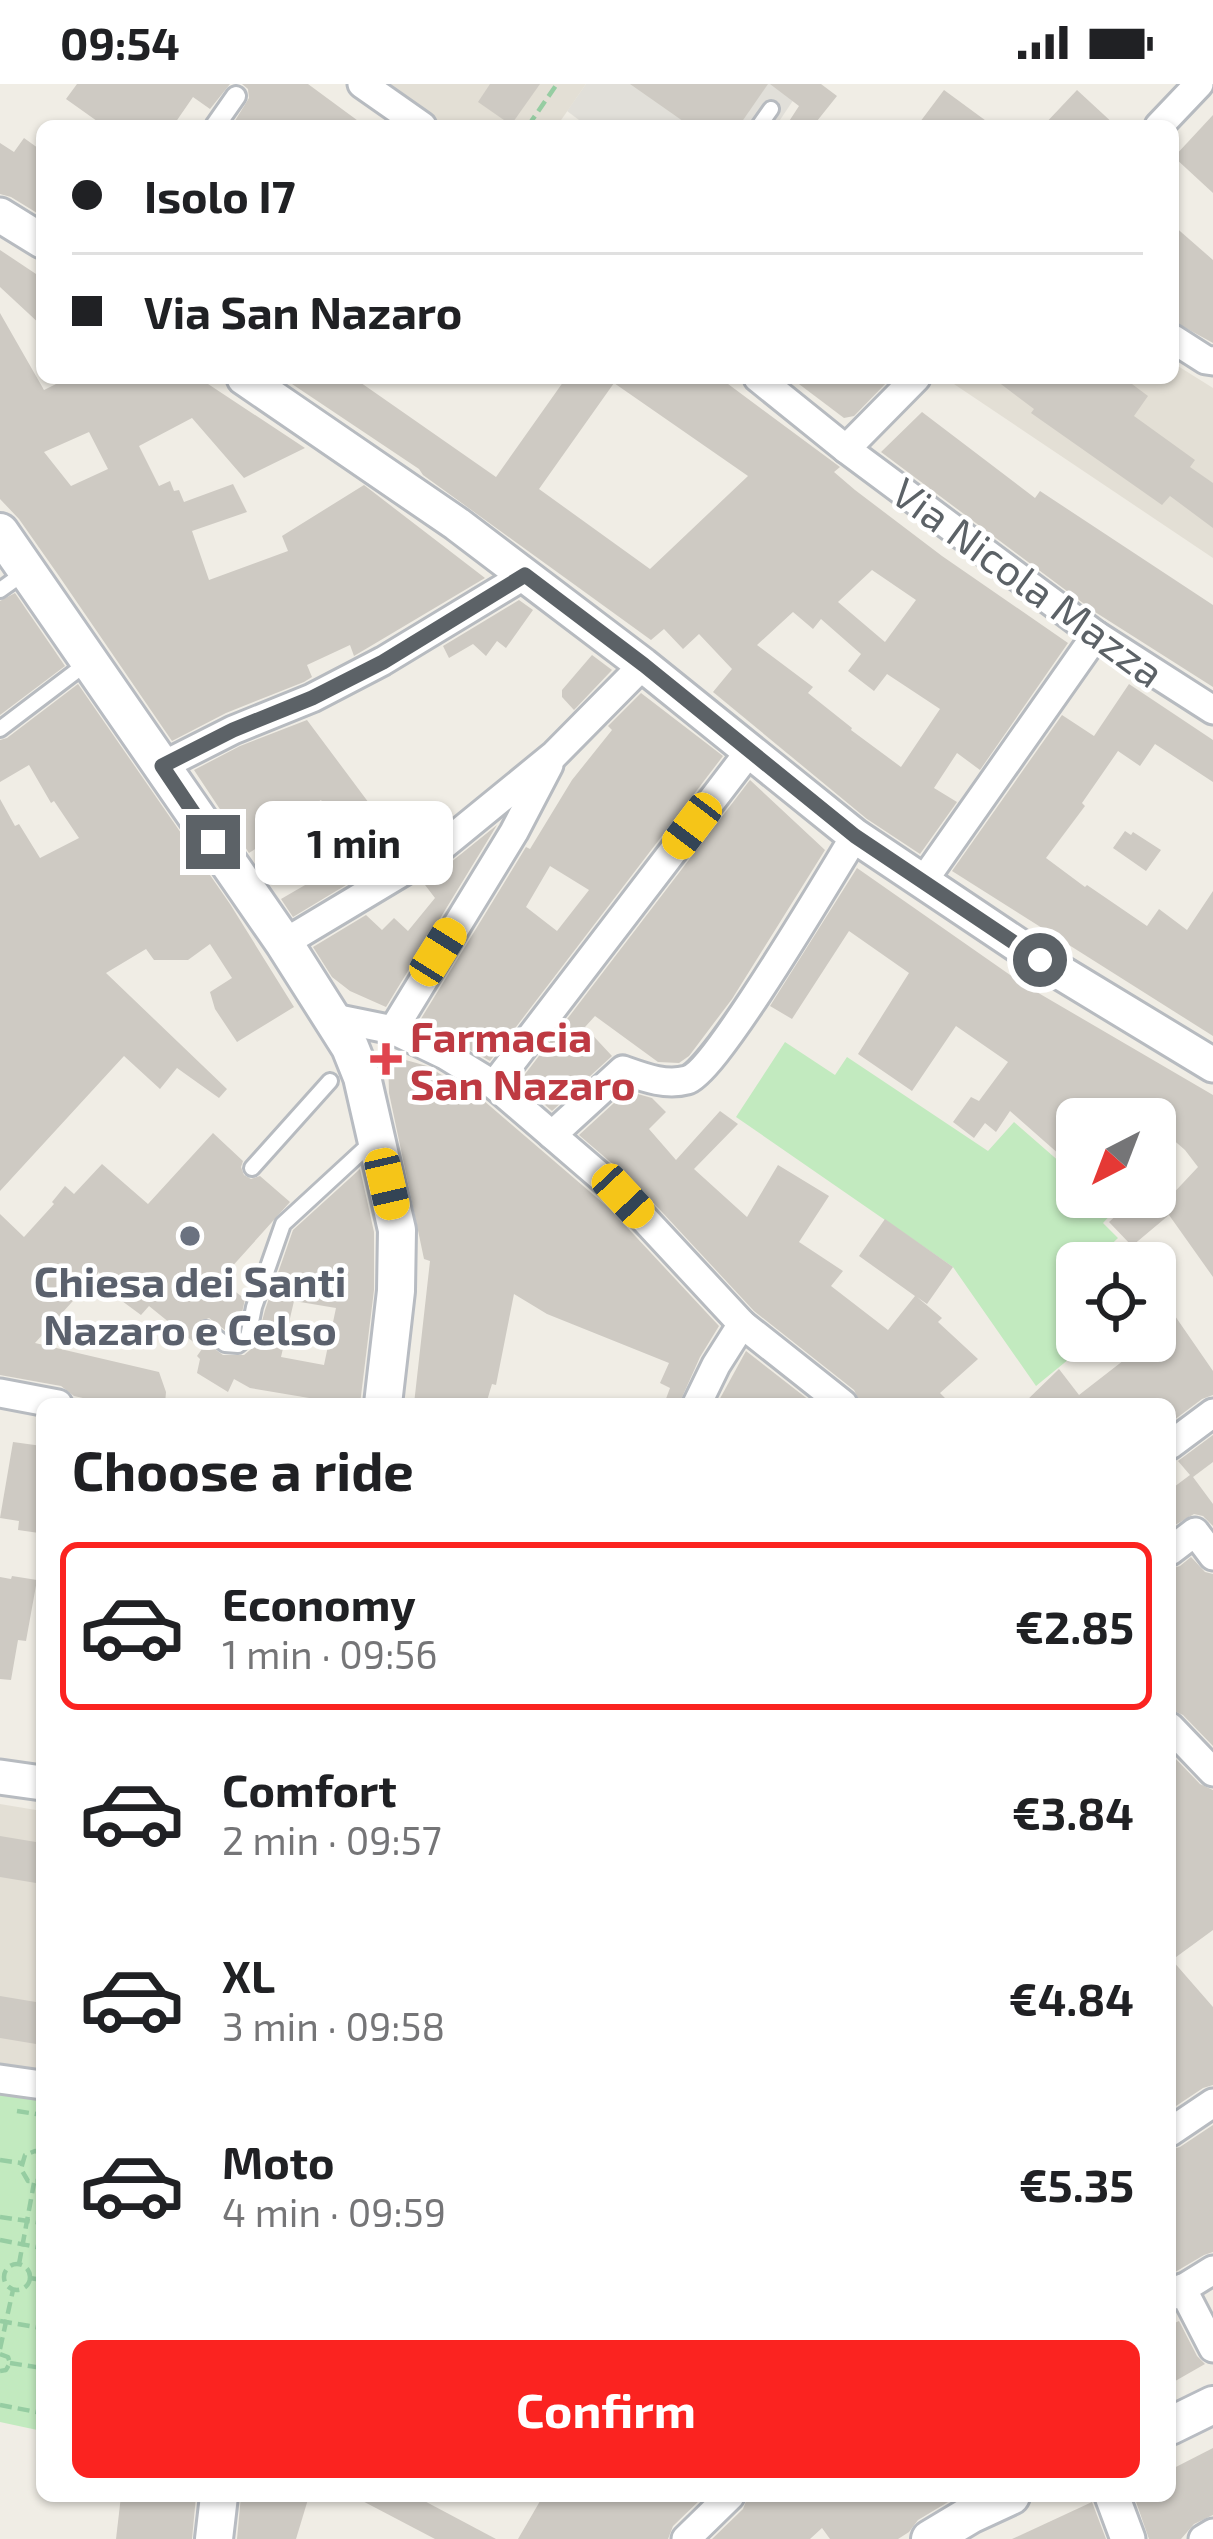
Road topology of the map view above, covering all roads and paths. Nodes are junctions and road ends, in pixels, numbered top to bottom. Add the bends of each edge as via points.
1 (362, 84) edge
2 (557, 84) edge
3 (1199, 84) edge
4 (236, 96) dead end
5 (771, 109) dead end
6 (219, 120) edge
7 (413, 120) edge
8 (532, 120) edge
9 (763, 120) edge
10 (1165, 120) edge
11 (0, 215) edge
12 (36, 238) edge
13 (1179, 343) edge
14 (1213, 361) edge
15 (253, 384) edge
16 (765, 384) edge
17 (910, 384) edge
18 (846, 449) junction
19 (0, 532) edge
20 (525, 575) junction
21 (14, 580) edge
22 (1096, 635) junction
23 (90, 661) junction
24 (644, 665) junction
25 (1213, 710) edge
26 (0, 729) edge
27 (748, 752) junction
28 (554, 754) junction
29 (162, 766) junction
30 (855, 836) junction
31 (923, 880) junction
32 (284, 943) junction
33 (327, 1010) junction
34 (393, 1030) junction
35 (1213, 1065) edge
36 (340, 1070) junction
37 (494, 1085) junction
38 (552, 1135) junction
39 (376, 1139) junction
40 (251, 1168) dead end
41 (742, 1324) junction
42 (206, 1330) dead end
43 (0, 1393) edge
44 (384, 1398) edge
45 (700, 1398) edge
46 (834, 1398) edge
47 (36, 1400) edge
48 (1213, 1413) edge
49 (1176, 1441) edge
50 (1176, 1547) edge
51 (1213, 1556) edge
52 (1176, 1733) edge
53 (1213, 1772) edge
54 (0, 1777) edge
55 (36, 1783) edge
56 (0, 2079) edge
57 (36, 2084) edge
58 (1213, 2102) edge
59 (1176, 2128) edge
60 (36, 2152) edge
61 (0, 2160) edge
62 (21, 2164) junction
63 (36, 2181) edge
64 (36, 2188) edge
65 (0, 2217) edge
66 (26, 2221) junction
67 (36, 2222) edge
68 (0, 2240) edge
69 (22, 2245) junction
70 (36, 2247) edge
71 (19, 2264) junction
72 (1213, 2270) edge
73 (2, 2274) edge
74 (30, 2278) junction
75 (36, 2279) edge
76 (13, 2289) junction
77 (1176, 2292) edge
78 (3, 2321) edge
79 (36, 2327) edge
80 (1213, 2348) edge
81 (0, 2351) edge
82 (10, 2363) junction
83 (36, 2367) edge
84 (0, 2371) edge
85 (0, 2404) edge
86 (1213, 2405) edge
87 (36, 2412) edge
88 (1176, 2423) edge
89 (219, 2502) edge
90 (724, 2502) edge
91 (998, 2502) edge
92 (1114, 2502) edge
93 (1213, 2534) edge
94 (214, 2539) edge
95 (686, 2539) edge
96 (930, 2539) edge
97 (1128, 2539) edge
98 (1203, 2539) edge

1 - 7 street
2 - 8 path
3 - 10 street
4 - 6 street
5 - 9 lane
11 - 12 street
13 - 14 street
15 - 20 street
16 - 18 street, Via Nicola Mazza
17 - 18 street
18 - 22 street, Via Nicola Mazza
19 - 21 main road
20 - 24 street
20 - 29 street via 383,662
21 - 23 main road
22 - 25 street, Via Nicola Mazza
22 - 31 street
23 - 26 lane
23 - 29 main road
24 - 27 street
24 - 28 street
27 - 30 street
27 - 37 street
28 - 32 street via 434,853
28 - 34 street
29 - 32 main road
30 - 31 street
30 - 38 street via 702,1071 658,1082 623,1070
31 - 35 street
32 - 33 main road
33 - 34 street
33 - 36 main road
34 - 37 street
36 - 39 main road via 362,1077
36 - 40 lane
37 - 38 street
38 - 41 street via 623,1196
39 - 42 lane via 283,1224 248,1336 225,1344
39 - 44 main road via 397,1230
41 - 45 street
41 - 46 street
43 - 47 street
48 - 49 street
50 - 51 street via 1196,1532
52 - 53 street
54 - 55 street
56 - 57 street
58 - 59 street
60 - 62 path
61 - 62 path
62 - 63 path
64 - 66 path
65 - 66 path
66 - 67 path
66 - 69 path
68 - 69 path
69 - 70 path
69 - 71 path
71 - 73 path
71 - 74 path
72 - 77 street
73 - 76 path
74 - 75 path
74 - 76 path
76 - 78 path
77 - 80 street
78 - 79 path
78 - 81 path
81 - 82 path
82 - 83 path
82 - 84 path
85 - 87 path
86 - 88 main road
89 - 94 main road
90 - 95 street
91 - 96 main road
92 - 97 street
93 - 98 street

